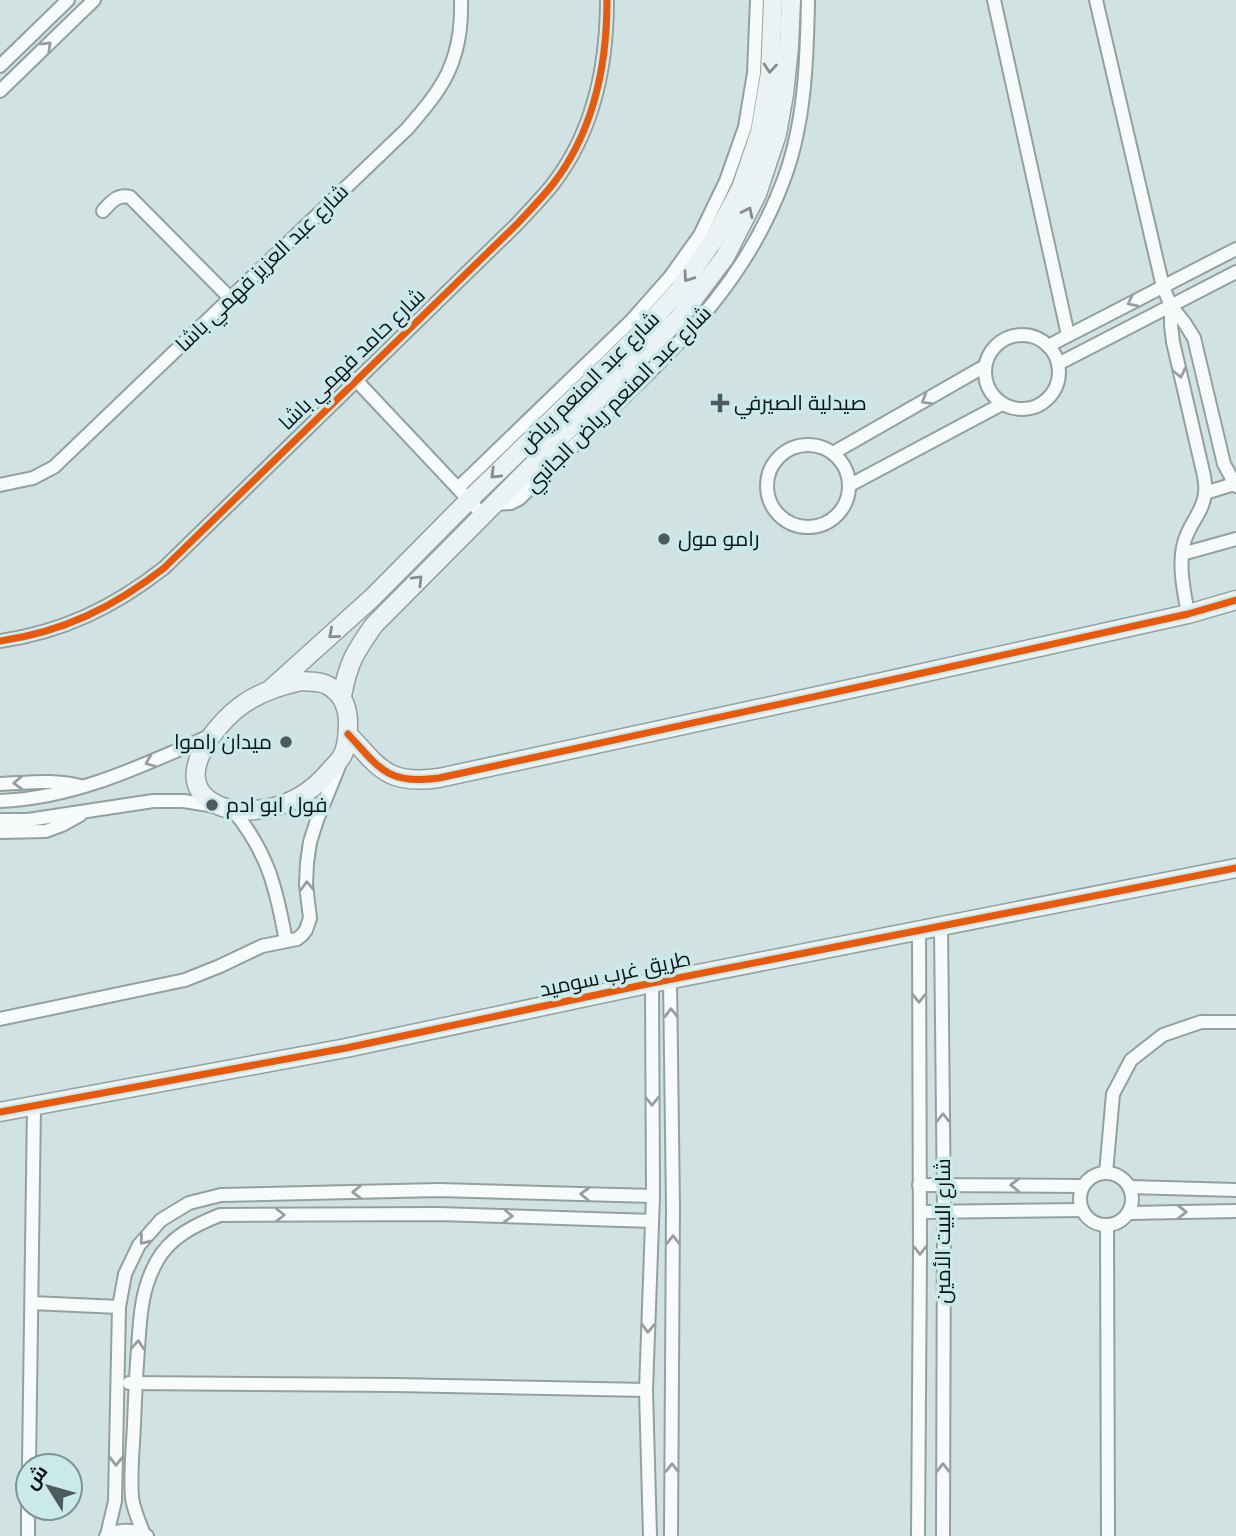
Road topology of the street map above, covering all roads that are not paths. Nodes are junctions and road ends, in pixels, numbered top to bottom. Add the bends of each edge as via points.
1 (68, 0) edge
2 (94, 0) edge
3 (461, 0) edge
4 (607, 0) edge
5 (757, 0) edge
6 (773, 0) edge
7 (791, 0) edge
8 (808, 0) edge
9 (994, 0) edge
10 (1096, 0) edge
11 (0, 66) edge
12 (0, 91) edge
13 (103, 211) dead end
14 (1236, 249) edge
15 (1236, 272) edge
16 (1163, 287) junction
17 (231, 299) junction
18 (1171, 306) junction
19 (637, 326) junction
20 (1068, 335) junction
21 (1048, 346) junction
22 (1058, 364) junction
23 (985, 366) junction
24 (355, 379) junction
25 (1002, 404) junction
26 (556, 452) junction
27 (833, 453) junction
28 (0, 485) edge
29 (850, 485) junction
30 (1235, 485) edge
31 (463, 494) junction
32 (1205, 494) junction
33 (489, 509) junction
34 (1236, 540) edge
35 (1182, 554) junction
36 (1236, 600) edge
37 (1188, 614) junction
38 (0, 640) edge
39 (272, 688) junction
40 (342, 696) junction
41 (348, 734) junction
42 (212, 735) junction
43 (342, 755) junction
44 (0, 784) edge
45 (84, 787) junction
46 (0, 800) edge
47 (225, 808) junction
48 (89, 811) junction
49 (0, 820) edge
50 (0, 832) edge
51 (1236, 868) edge
52 (942, 926) junction
53 (919, 930) junction
54 (286, 941) junction
55 (670, 980) junction
56 (652, 984) junction
57 (0, 1019) edge
58 (1236, 1022) edge
59 (34, 1105) junction
60 (0, 1112) edge
61 (1106, 1173) junction
62 (944, 1184) junction
63 (919, 1185) junction
64 (1083, 1186) junction
65 (1129, 1187) junction
66 (439, 1190) junction
67 (1236, 1190) edge
68 (653, 1202) junction
69 (673, 1207) junction
70 (1082, 1210) junction
71 (1236, 1211) edge
72 (920, 1212) junction
73 (944, 1212) junction
74 (1128, 1213) junction
75 (438, 1214) junction
76 (652, 1220) junction
77 (1107, 1225) junction
78 (32, 1303) junction
79 (119, 1307) junction
80 (117, 1383) junction
81 (136, 1383) junction
82 (646, 1391) junction
83 (29, 1452) edge
84 (145, 1535) edge
85 (106, 1536) edge
86 (650, 1536) edge
87 (671, 1536) edge
88 (918, 1536) edge
89 (943, 1536) edge
90 (1108, 1536) edge

1 - 11 street
12 -> 2 street
3 - 17 street, شارع عبد العزيز فهمي باشا via 456,49 427,105
4 - 24 street, شارع حامد فهمي باشا via 603,67 589,121 568,162 517,224
5 - 19 street via 754,73 745,127 726,181 700,235
6 -> 19 street, شارع عبد المنعم رياض via 770,73 760,132 741,188 713,241 679,290
26 -> 7 street, شارع عبد المنعم رياض via 679,318 742,226 777,134
8 - 26 street, شارع عبد المنعم رياض الجانبي via 796,133 785,177 743,263 676,346
9 - 20 street
10 - 16 street
13 - 17 street via 116,197 130,197
14 - 16 street
15 - 18 street
16 - 18 street
16 -> 20 street
17 - 28 street, شارع عبد العزيز فهمي باشا via 54,467 33,478
18 - 22 street
18 - 30 street via 1194,338 1224,464
18 -> 32 street via 1173,342
19 -> 31 street, شارع عبد المنعم رياض
20 - 21 street
21 - 22 street
21 - 23 street via 1038,339 1016,336 996,346
22 - 25 street via 1059,376 1048,399 1026,410
23 - 25 street via 988,388
23 -> 27 street
24 - 31 street
24 - 38 street, شارع حامد فهمي باشا via 140,586 68,624
25 - 29 street
26 - 33 street, شارع عبد المنعم رياض
27 - 29 street via 842,461
27 - 29 street via 808,445 784,453 769,474 769,500 775,511 797,526 822,525 842,509
30 - 32 street
31 - 33 street
31 -> 39 street, شارع عبد المنعم رياض via 373,597
32 - 35 street
40 -> 33 street, شارع عبد المنعم رياض via 355,651 374,625
34 - 35 street
35 - 37 street
36 - 37 street
37 - 41 street via 439,778 401,779 384,771
39 - 40 street via 301,681 326,684
39 - 42 street via 243,704
40 - 41 street
41 - 43 street
42 -> 45 street
42 - 47 street via 201,751 195,775 201,794
43 - 47 street via 313,788 295,799 270,809
54 -> 43 street via 297,939 309,925 310,842
45 -> 44 street via 51,782
45 - 46 street via 26,800
47 - 48 street via 153,801
47 - 54 street via 256,841 278,896
48 - 49 street
48 - 50 street via 46,831
51 - 52 street, طريق غرب سوميد
52 - 53 street, طريق غرب سوميد
62 -> 52 street, شارع البيت الأمين
53 - 55 street, طريق غرب سوميد
53 -> 63 street, شارع البيت الأمين
54 - 57 street via 262,946 185,980
55 - 56 street, طريق غرب سوميد
69 -> 55 street
56 - 59 street, طريق غرب سوميد via 346,1048
56 -> 68 street
58 - 61 street via 1201,1022 1163,1035 1131,1060 1113,1094
59 - 60 street, طريق غرب سوميد
59 - 78 street
61 - 64 street via 1093,1176
61 - 65 street
62 - 63 street
64 -> 62 street
62 - 73 street, شارع البيت الأمين
63 - 72 street, شارع البيت الأمين
64 - 70 street
65 - 67 street
65 - 74 street
68 -> 66 street
66 - 75 street
66 -> 79 street via 221,1195 189,1203 161,1220 139,1245 125,1274
68 - 69 street
68 - 76 street
87 -> 69 street
70 - 73 street
70 - 77 street via 1092,1222
74 -> 71 street
72 - 73 street
72 -> 88 street, شارع البيت الأمين
89 -> 73 street, شارع البيت الأمين
74 - 77 street
75 -> 76 street
81 -> 75 street via 147,1281 158,1258 196,1224 220,1215
76 -> 82 street
77 - 90 street
78 - 79 street
78 - 83 street
79 - 80 street
80 - 81 street
80 -> 85 street via 115,1501
81 - 82 street
81 - 84 street via 132,1501
82 - 86 street
84 - 85 street via 125,1530

